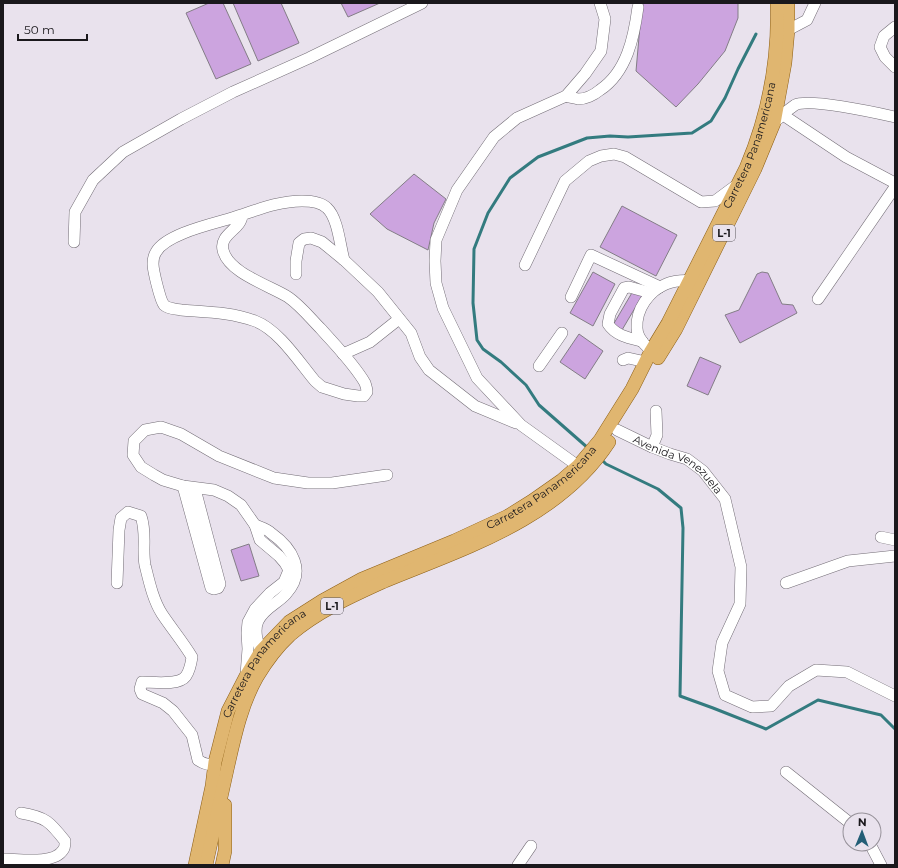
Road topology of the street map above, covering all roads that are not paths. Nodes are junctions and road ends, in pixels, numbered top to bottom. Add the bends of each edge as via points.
1 (422, 3) edge
2 (600, 3) edge
3 (777, 3) edge
4 (788, 3) edge
5 (815, 3) edge
6 (638, 7) dead end
7 (895, 27) edge
8 (788, 30) junction
9 (895, 67) edge
10 (566, 96) junction
11 (895, 117) edge
12 (778, 119) junction
13 (738, 183) junction
14 (895, 184) edge
15 (895, 187) edge
16 (242, 215) junction
17 (74, 242) dead end
18 (344, 260) junction
19 (525, 265) dead end
20 (296, 274) dead end
21 (694, 280) junction
22 (655, 290) junction
23 (571, 297) dead end
24 (818, 299) dead end
25 (399, 319) junction
26 (562, 333) dead end
27 (642, 341) junction
28 (343, 354) junction
29 (652, 356) junction
30 (623, 360) dead end
31 (540, 366) dead end
32 (656, 411) dead end
33 (521, 425) junction
34 (617, 430) junction
35 (604, 442) junction
36 (652, 447) junction
37 (585, 463) junction
38 (387, 476) dead end
39 (183, 486) junction
40 (195, 489) junction
41 (255, 525) junction
42 (881, 537) dead end
43 (895, 540) edge
44 (895, 556) edge
45 (117, 583) dead end
46 (786, 583) dead end
47 (261, 651) junction
48 (246, 676) junction
49 (895, 696) edge
50 (215, 762) junction
51 (786, 772) dead end
52 (226, 777) junction
53 (207, 812) junction
54 (21, 813) dead end
55 (842, 817) edge
56 (531, 846) dead end
57 (875, 852) edge
58 (3, 859) edge
59 (187, 865) edge
60 (195, 865) edge
61 (206, 865) edge
62 (222, 865) edge
63 (518, 865) edge
64 (882, 865) edge

1 - 17 street via 234,92 123,152 93,180 75,212
2 - 10 street via 605,19 601,51
3 - 13 main road, Carretera Panamericana / L-1 via 776,49 768,98 755,146
4 - 8 main road, Carretera Panamericana / L-1
5 - 8 street via 807,20
6 - 10 street via 629,50 622,68 609,85 593,95 578,99
7 - 9 street via 884,36 880,47
8 - 12 main road, Carretera Panamericana / L-1
10 - 33 street via 517,118 494,137 457,190 436,240 436,283 443,308 477,378
11 - 12 street via 808,103 796,105
12 - 14 street
12 - 21 main road, Carretera Panamericana / L-1 via 755,169
13 - 19 street via 715,201 701,202 625,157 614,154 601,156 589,161 565,181
13 - 21 main road, Carretera Panamericana / L-1
15 - 24 street
16 - 18 street via 284,202 320,203 328,209 334,221
16 - 28 street via 240,222 223,242 226,258 255,281 288,297 303,309
16 - 28 street via 190,230 162,245 155,253 153,263 164,305 170,308 228,314 256,321 270,329 322,387 344,394 364,396 367,392 365,384
18 - 20 street via 322,242 311,238 304,239 299,244
18 - 25 street via 378,292
21 - 22 street via 667,283
21 - 29 main road, Carretera Panamericana / L-1 via 676,329
22 - 23 street via 592,255
22 - 27 street via 638,316 637,330
22 - 27 street via 624,288 610,314 608,324 612,330 619,335
25 - 28 street via 370,342
25 - 33 street via 411,333 429,370 475,406
26 - 31 street
27 - 29 street
29 - 30 street
29 - 34 main road, Carretera Panamericana / L-1
29 - 35 main road, Carretera Panamericana / L-1
32 - 36 street via 657,435
33 - 37 street
34 - 35 main road, Carretera Panamericana / L-1
34 - 36 street, Avenida Venezuela
35 - 37 main road, Carretera Panamericana / L-1
36 - 49 street, Avenida Venezuela via 687,459 703,471 725,499 742,567 740,604 722,643 718,671 724,695 752,707 771,706 789,686 816,670 847,672
37 - 47 main road, Carretera Panamericana / L-1 via 508,516 362,579 322,601 289,622
37 - 52 main road, Carretera Panamericana / L-1 via 574,484 520,522 328,608 289,636 273,654 250,692 235,734
38 - 39 street via 332,483 308,483 274,478 219,456 161,427 145,430 134,441 132,455 141,467 154,475
39 - 40 street
39 - 40 street via 211,588 214,589 220,584
40 - 41 street via 214,490 228,496 242,505
41 - 47 street via 270,532 287,546 297,568 297,576 287,594 263,612 257,623 257,639
41 - 48 street via 260,540 285,562 289,570 284,582 255,609 248,622
42 - 43 street
44 - 46 street via 848,560
45 - 50 street via 119,530 121,518 128,512 141,516 144,527 145,563 152,591 162,613 192,657 185,678 176,682 142,682 140,689 142,694 163,703 177,715 192,735 198,760 206,765
47 - 48 main road, Carretera Panamericana / L-1
48 - 50 main road, Carretera Panamericana / L-1 via 228,711
50 - 53 main road, Carretera Panamericana / L-1
51 - 55 street
52 - 61 main road, Carretera Panamericana / L-1
52 - 62 main road via 225,851
53 - 59 main road
53 - 60 main road, Carretera Panamericana / L-1
54 - 58 street via 37,816 52,825 65,841 64,849 58,855 45,860
56 - 63 street
57 - 64 street

